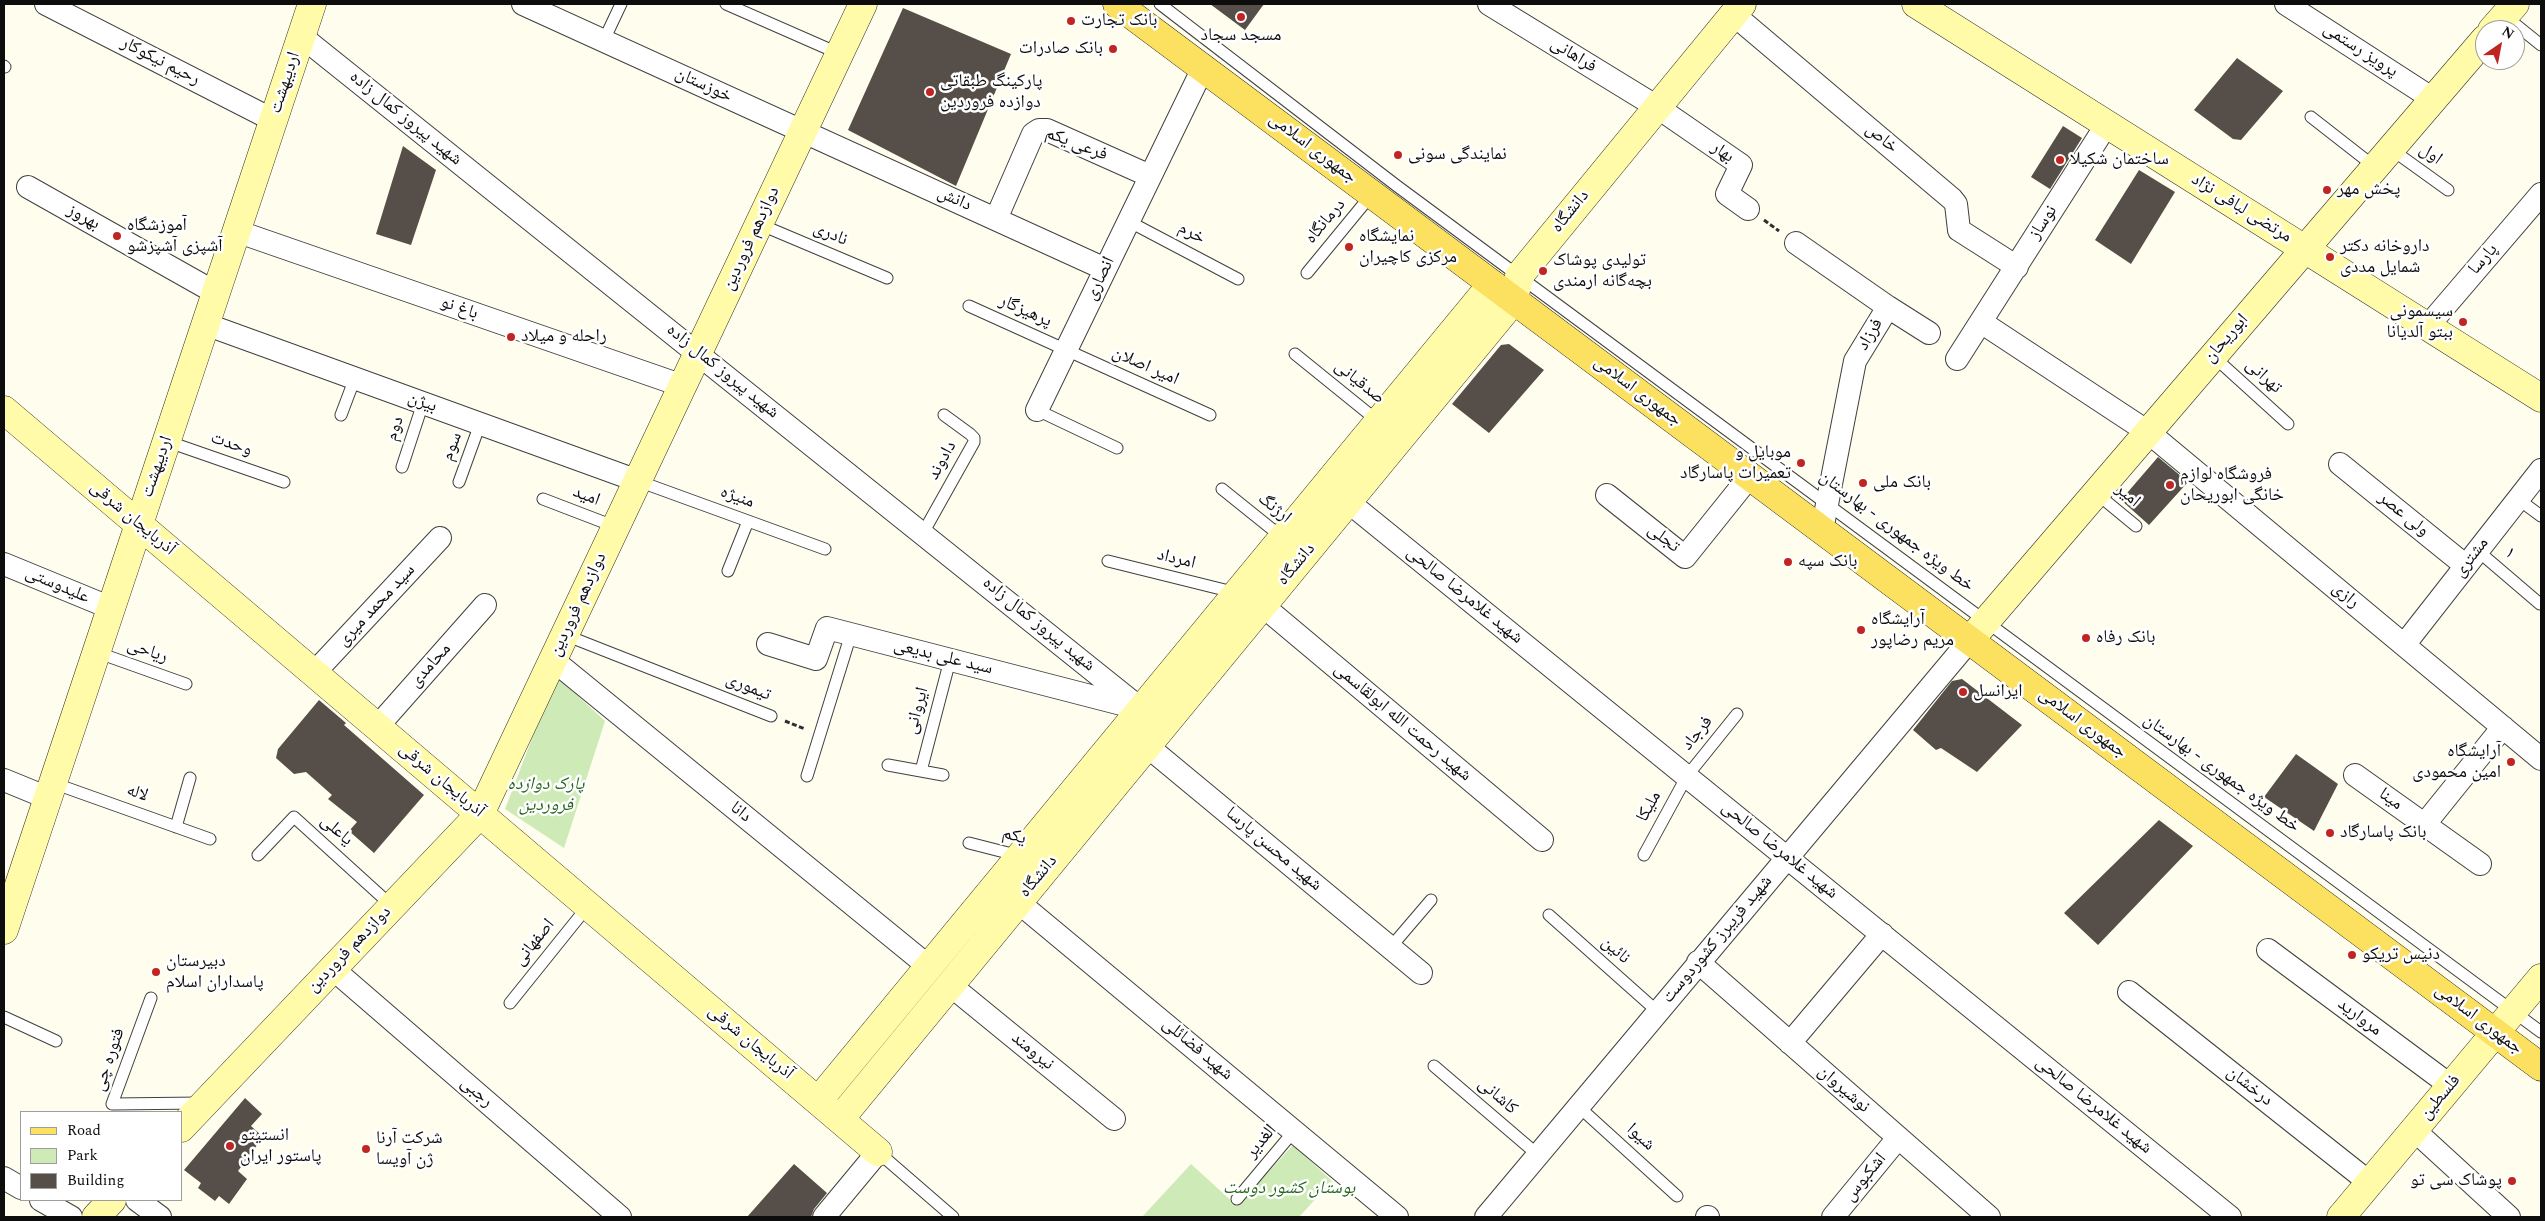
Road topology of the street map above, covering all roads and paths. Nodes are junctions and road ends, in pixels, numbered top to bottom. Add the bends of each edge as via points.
1 (46, 4) edge
2 (312, 4) edge
3 (523, 4) edge
4 (620, 4) edge
5 (726, 4) edge
6 (863, 4) edge
7 (1160, 4) edge
8 (1489, 4) edge
9 (1916, 4) edge
10 (2286, 4) edge
11 (1122, 5) edge
12 (1732, 7) edge
13 (2504, 16) edge
14 (301, 36) junction
15 (604, 40) junction
16 (2541, 45) edge
17 (2475, 51) edge
18 (840, 54) junction
19 (1203, 68) junction
20 (2433, 99) junction
21 (1657, 107) junction
22 (2311, 118) dead end
23 (273, 120) junction
24 (2107, 124) junction
25 (803, 132) junction
26 (2383, 158) junction
27 (1150, 176) junction
28 (28, 187) dead end
29 (2448, 190) dead end
30 (1372, 194) junction
31 (2538, 204) edge
32 (1748, 209) joint
33 (996, 219) junction
34 (1128, 221) junction
35 (759, 224) junction
36 (236, 231) junction
37 (1796, 243) joint
38 (2305, 249) junction
39 (2017, 266) junction
40 (1105, 269) junction
41 (1307, 273) dead end
42 (887, 278) dead end
43 (1238, 279) dead end
44 (1492, 284) junction
45 (1517, 288) junction
46 (216, 293) junction
47 (970, 306) dead end
48 (1888, 307) junction
49 (1981, 322) junction
50 (205, 324) junction
51 (2428, 326) junction
52 (1929, 333) dead end
53 (1066, 350) junction
54 (698, 353) junction
55 (1295, 354) dead end
56 (2213, 356) junction
57 (1958, 359) dead end
58 (354, 378) junction
59 (683, 386) junction
60 (2541, 398) edge
61 (423, 403) junction
62 (4, 410) edge
63 (1037, 410) joint
64 (341, 414) dead end
65 (944, 415) dead end
66 (1210, 415) dead end
67 (480, 424) junction
68 (2288, 424) dead end
69 (1390, 430) junction
70 (2148, 432) junction
71 (166, 441) junction
72 (1117, 448) dead end
73 (2340, 464) dead end
74 (402, 467) dead end
75 (2541, 470) edge
76 (1750, 476) junction
77 (638, 481) junction
78 (284, 482) dead end
79 (459, 482) dead end
80 (1327, 484) junction
81 (1222, 489) dead end
82 (2096, 493) junction
83 (1607, 495) dead end
84 (2518, 499) junction
85 (543, 500) dead end
86 (1349, 502) junction
87 (1828, 503) junction
88 (2541, 516) edge
89 (748, 521) junction
90 (138, 524) junction
91 (2136, 526) dead end
92 (616, 527) junction
93 (1822, 530) junction
94 (923, 533) junction
95 (440, 538) dead end
96 (1293, 547) junction
97 (825, 549) dead end
98 (2472, 558) junction
99 (1108, 562) dead end
100 (4, 564) edge
101 (728, 571) dead end
102 (1237, 593) junction
103 (2540, 604) edge
104 (485, 605) dead end
105 (1263, 606) junction
106 (111, 608) junction
107 (1978, 631) junction
108 (565, 634) junction
109 (851, 634) junction
110 (768, 644) dead end
111 (2404, 645) junction
112 (96, 652) junction
113 (553, 660) junction
114 (950, 660) junction
115 (314, 673) junction
116 (186, 684) dead end
117 (1737, 714) dead end
118 (772, 716) joint
119 (1133, 718) junction
120 (377, 727) junction
121 (2503, 727) junction
122 (820, 735) junction
123 (1156, 736) junction
124 (2541, 759) edge
125 (888, 765) dead end
126 (921, 771) junction
127 (943, 775) dead end
128 (2355, 775) dead end
129 (807, 776) dead end
130 (1687, 776) junction
131 (190, 778) dead end
132 (4, 780) edge
133 (50, 790) junction
134 (480, 814) junction
135 (2424, 825) junction
136 (176, 827) junction
137 (210, 839) dead end
138 (1542, 840) dead end
139 (968, 842) dead end
140 (258, 855) dead end
141 (1644, 855) dead end
142 (1019, 856) junction
143 (1787, 858) junction
144 (2480, 864) dead end
145 (1049, 865) junction
146 (996, 885) junction
147 (10, 888) edge
148 (1431, 900) dead end
149 (1019, 902) junction
150 (392, 906) junction
151 (588, 906) junction
152 (1549, 915) dead end
153 (4, 930) edge
154 (1882, 934) junction
155 (1390, 948) junction
156 (2268, 950) dead end
157 (1698, 962) junction
158 (928, 966) junction
159 (332, 969) junction
160 (1421, 973) dead end
161 (2541, 978) edge
162 (950, 985) junction
163 (2129, 992) dead end
164 (151, 998) dead end
165 (510, 1003) dead end
166 (1658, 1012) junction
167 (2513, 1012) junction
168 (4, 1018) edge
169 (2541, 1032) edge
170 (2496, 1033) junction
171 (56, 1040) dead end
172 (1790, 1043) junction
173 (1434, 1066) dead end
174 (2541, 1067) edge
175 (2451, 1086) junction
176 (818, 1101) junction
177 (205, 1103) junction
178 (1578, 1106) junction
179 (840, 1119) junction
180 (1114, 1119) dead end
181 (182, 1127) edge
182 (2414, 1130) junction
183 (1294, 1131) junction
184 (1898, 1138) junction
185 (878, 1152) junction
186 (1538, 1155) junction
187 (4, 1178) edge
188 (2370, 1183) junction
189 (20, 1187) edge
190 (1677, 1196) dead end
191 (1237, 1199) dead end
192 (43, 1201) edge
193 (111, 1201) edge
194 (138, 1201) edge
195 (71, 1217) edge
196 (96, 1217) edge
197 (160, 1217) edge
198 (620, 1217) edge
199 (824, 1217) edge
200 (953, 1217) edge
201 (1397, 1217) edge
202 (1486, 1217) edge
203 (1833, 1217) edge
204 (1989, 1217) edge
205 (2230, 1217) edge
206 (2341, 1217) edge
207 (2509, 1217) edge

1 - 23 street, رحیم نیکوکار
2 - 14 main road, اردیبهشت
3 - 15 street, خوزستان
4 - 15 lane
5 - 18 lane
6 - 18 main road, دوازدهم فروردین
7 - 45 lane, خط ویژه جمهوری - بهارستان via 1397,186
8 - 21 street, فراهانی
9 - 24 main road, مرتضی لبافی نژاد
10 - 20 street, پرویز رستمی
11 - 19 main road, جمهوری اسلامی
12 - 21 main road, دانشگاه
12 - 39 street, خاص via 1952,199 1956,204 1959,230
13 - 16 lane
14 - 23 main road, اردیبهشت
14 - 54 street, شهید پیروز کمال زاده
15 - 25 street, خوزستان
17 - 20 main road, ابوریحان
18 - 25 main road, دوازدهم فروردین
19 - 27 street, انصاری
19 - 30 main road, جمهوری اسلامی
20 - 26 main road, ابوریحان
21 - 32 street, بهار via 1741,166 1727,194
21 - 45 main road, دانشگاه
22 - 26 lane, اول
23 - 36 main road, اردیبهشت
24 - 38 main road, مرتضی لبافی نژاد
24 - 39 street, نوساز
25 - 33 street, دانش
25 - 35 main road, دوازدهم فروردین
26 - 29 lane, اول
26 - 38 main road, ابوریحان
27 - 33 street, فرعی یکم via 1047,130 1039,130 1033,134
27 - 34 street, انصاری
28 - 46 street, بهروز
30 - 41 lane, درمانگاه
30 - 44 main road, جمهوری اسلامی
31 - 51 street, پارسا
32 - 37 path
33 - 40 street, دانش
34 - 40 street, انصاری
34 - 43 lane, خرم
35 - 42 lane, نادری
35 - 54 main road, دوازدهم فروردین
36 - 46 main road, اردیبهشت
36 - 59 street, باغ نو
37 - 48 street, فرزاد
38 - 51 main road, مرتضی لبافی نژاد
38 - 56 main road, ابوریحان
39 - 49 street, نوساز
40 - 53 street, انصاری
44 - 45 main road, جمهوری اسلامی
44 - 69 main road, دانشگاه
45 - 69 main road, دانشگاه
45 - 76 main road, جمهوری اسلامی
45 - 87 lane, خط ویژه جمهوری - بهارستان
46 - 50 main road, اردیبهشت
47 - 53 lane, پرهیزگار
48 - 52 street
48 - 87 street, فرزاد via 1855,361
49 - 57 street, نوساز
49 - 70 street
50 - 58 street, بیژن
50 - 71 main road, اردیبهشت
51 - 60 main road, مرتضی لبافی نژاد
53 - 63 street, انصاری
53 - 66 lane, امیر اصلان
54 - 59 main road, دوازدهم فروردین
54 - 94 street, شهید پیروز کمال زاده
55 - 69 lane, صدقیانی
56 - 68 lane, تهرانی
56 - 70 main road, ابوریحان
58 - 61 street, بیژن
58 - 64 lane
59 - 77 main road, دوازدهم فروردین
61 - 67 street, بیژن
61 - 74 lane, دوم
62 - 90 main road, آذربایجان شرقی
63 - 72 lane, انصاری
65 - 94 lane, دادوند via 970,434 974,442
67 - 77 street, بیژن
67 - 79 lane, سوم
69 - 80 main road, دانشگاه
69 - 86 main road, دانشگاه
70 - 82 main road, ابوریحان
70 - 111 street, رازی
71 - 78 lane, وحدت
71 - 90 main road, اردیبهشت
73 - 98 street, ولی عصر
75 - 84 street, مشتری
76 - 83 street, تجلی via 1685,557
76 - 93 main road, جمهوری اسلامی
77 - 89 lane, منیژه
77 - 92 main road, دوازدهم فروردین
80 - 86 street, شهید غلامرضا صالحی
80 - 96 main road, دانشگاه
81 - 96 lane, ارژنگ
82 - 91 lane, امیر
82 - 107 main road, ابوریحان
84 - 88 lane
84 - 98 street, مشتری
85 - 92 lane, امید
86 - 96 main road, دانشگاه
86 - 130 street, شهید غلامرضا صالحی
87 - 93 street, فرزاد
87 - 107 lane, خط ویژه جمهوری - بهارستان
89 - 97 lane, منیژه
89 - 101 lane
90 - 106 main road, اردیبهشت
90 - 115 main road, آذربایجان شرقی
92 - 108 main road, دوازدهم فروردین
93 - 107 main road, جمهوری اسلامی
94 - 119 street, شهید پیروز کمال زاده
95 - 115 street, سید محمد میری
96 - 102 main road, دانشگاه
96 - 105 main road, دانشگاه
98 - 103 lane, ۱
98 - 111 street, مشتری
99 - 102 lane, امرداد
100 - 106 street, علیدوستی
102 - 105 main road
102 - 119 main road, دانشگاه
104 - 120 street, محامدی
105 - 123 main road, دانشگاه
105 - 138 street, شهید رحمت الله ابولقاسمی
106 - 112 main road, اردیبهشت
107 - 143 street, شهید فریبرز کشوردوست
107 - 167 lane, خط ویژه جمهوری - بهارستان
107 - 170 main road, جمهوری اسلامی
108 - 113 main road, دوازدهم فروردین
108 - 118 lane, تیموری
109 - 110 street, سید علی بدیعی via 827,628 816,659
109 - 114 street, سید علی بدیعی
109 - 122 lane
111 - 121 street, رازی
112 - 116 lane, ریاحی
112 - 133 main road, اردیبهشت
113 - 134 main road, دوازدهم فروردین
113 - 158 street, دانا
114 - 119 street, سید علی بدیعی
114 - 126 lane, ایروانی
115 - 120 main road, آذربایجان شرقی
117 - 130 lane, فرجاد
118 - 122 path, تیموری
119 - 123 main road
119 - 142 main road, دانشگاه
120 - 134 main road, آذربایجان شرقی
121 - 124 street, رازی
121 - 135 street
122 - 129 lane
123 - 145 main road, دانشگاه
123 - 155 street, شهید محسن پارسا
125 - 126 lane
126 - 127 lane
128 - 135 street, مینا
130 - 141 lane, ملیکا
130 - 143 street, شهید غلامرضا صالحی
131 - 136 lane
132 - 133 street
133 - 136 lane, لاله
133 - 147 main road, اردیبهشت
134 - 150 main road, دوازدهم فروردین
134 - 151 main road, آذربایجان شرقی
135 - 144 street, مینا
136 - 137 lane, لاله
139 - 142 lane, یکم
140 - 150 lane, یاعلی via 294,817
142 - 145 lane, یکم
142 - 146 main road, دانشگاه
143 - 154 street, شهید غلامرضا صالحی
143 - 157 street, شهید فریبرز کشوردوست
145 - 149 main road, دانشگاه
146 - 149 street, شهید فضائلی
146 - 158 main road, دانشگاه
147 - 153 main road, اردیبهشت
148 - 155 lane
149 - 162 main road, دانشگاه
149 - 183 street, شهید فضائلی
150 - 159 main road, دوازدهم فروردین
151 - 165 lane, اصفهانی
151 - 176 main road, آذربایجان شرقی
152 - 166 lane, نائین
154 - 172 street
154 - 205 street, شهید غلامرضا صالحی
155 - 160 street, شهید محسن پارسا
156 - 175 street, مروارید
157 - 166 street, شهید فریبرز کشوردوست
157 - 172 street, نوشیروان
158 - 162 main road
158 - 176 main road, دانشگاه
159 - 177 main road, دوازدهم فروردین
159 - 198 street, رجبی
161 - 167 main road, فلسطین
162 - 179 main road, دانشگاه
162 - 180 street, نیرومند
163 - 188 street, درخشان
164 - 177 lane, فتوره چی via 112,1104
166 - 178 street, شهید فریبرز کشوردوست
167 - 169 lane, خط ویژه جمهوری - بهارستان
167 - 170 main road, فلسطین
168 - 171 lane
170 - 174 main road, جمهوری اسلامی
170 - 175 main road, فلسطین
172 - 184 street, نوشیروان
173 - 186 lane, کاشانی
175 - 182 main road, فلسطین
176 - 179 main road, آذربایجان شرقی
177 - 181 main road, دوازدهم فروردین
178 - 186 street, شهید فریبرز کشوردوست
178 - 190 lane, شیوا
179 - 185 main road, آذربایجان شرقی
182 - 188 main road, فلسطین
182 - 207 street
183 - 191 lane, الغدیر
183 - 201 street, شهید فضائلی
184 - 203 street, اشکبوس
184 - 204 street, نوشیروان
185 - 199 street
185 - 200 lane
186 - 202 street, شهید فریبرز کشوردوست
187 - 189 street
188 - 206 main road, فلسطین
192 - 195 street
193 - 196 main road
194 - 197 street

